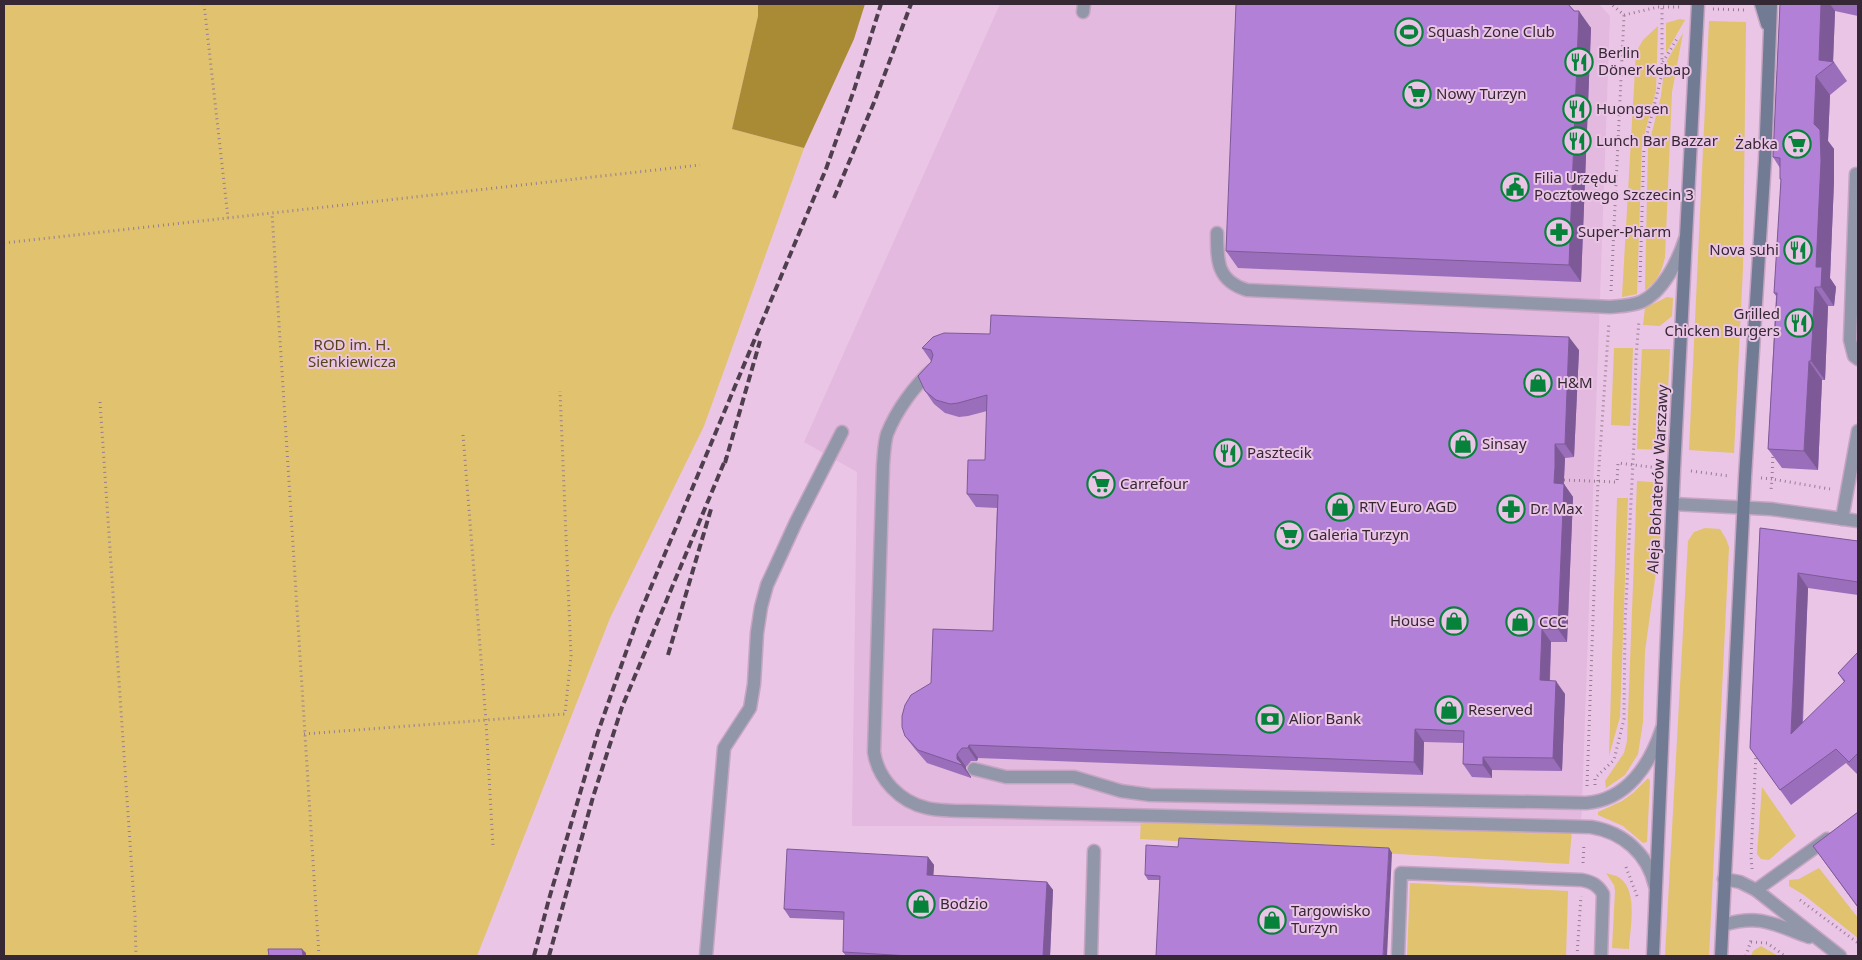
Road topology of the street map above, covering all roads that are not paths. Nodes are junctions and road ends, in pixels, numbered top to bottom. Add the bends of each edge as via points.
1 (1701, 6) edge
2 (1768, 6) edge
3 (1856, 174) dead end
4 (1217, 234) dead end
5 (1687, 234) junction
6 (1858, 359) edge
7 (934, 369) edge
8 (1858, 431) edge
9 (842, 432) dead end
10 (1673, 504) junction
11 (1744, 508) junction
12 (1842, 519) junction
13 (1858, 521) edge
14 (1664, 721) junction
15 (974, 769) dead end
16 (1835, 832) edge
17 (1094, 851) dead end
18 (1724, 880) junction
19 (1756, 890) junction
20 (1656, 896) junction
21 (1722, 925) junction
22 (1820, 941) junction
23 (706, 956) edge
24 (1091, 956) edge
25 (1398, 956) edge
26 (1600, 956) edge
27 (1653, 956) edge
28 (1721, 956) edge
29 (1840, 956) edge

1 - 5 street, Aleja Bohaterów Warszawy
2 - 11 street via 1770,32 1765,160
3 - 6 street via 1850,340 1854,356
4 - 5 street via 1222,272 1234,286 1247,290 1610,307 1627,306 1649,298 1665,279
5 - 10 street, Aleja Bohaterów Warszawy
7 - 20 street via 918,384 893,422 887,435 883,465 874,752 885,781 904,798 925,808 970,812 1593,827 1614,833 1637,851 1648,866
8 - 12 street
9 - 23 street via 767,585 757,633 752,698 745,717 724,748
10 - 11 street, Aleja Bohaterów Warszawy
10 - 14 street, Aleja Bohaterów Warszawy
11 - 12 street, Aleja Bohaterów Warszawy
11 - 18 street
12 - 13 street, Aleja Bohaterów Warszawy
14 - 15 street via 1654,748 1624,790 1607,798 1549,803 1143,794 1074,777 1006,777
14 - 20 street, Aleja Bohaterów Warszawy
16 - 19 street
17 - 24 street
18 - 19 street via 1740,882
18 - 21 street
19 - 22 street
20 - 27 street, Aleja Bohaterów Warszawy
21 - 22 street via 1739,920 1760,920
21 - 28 street
22 - 29 street
25 - 26 street via 1401,873 1594,883 1603,894

